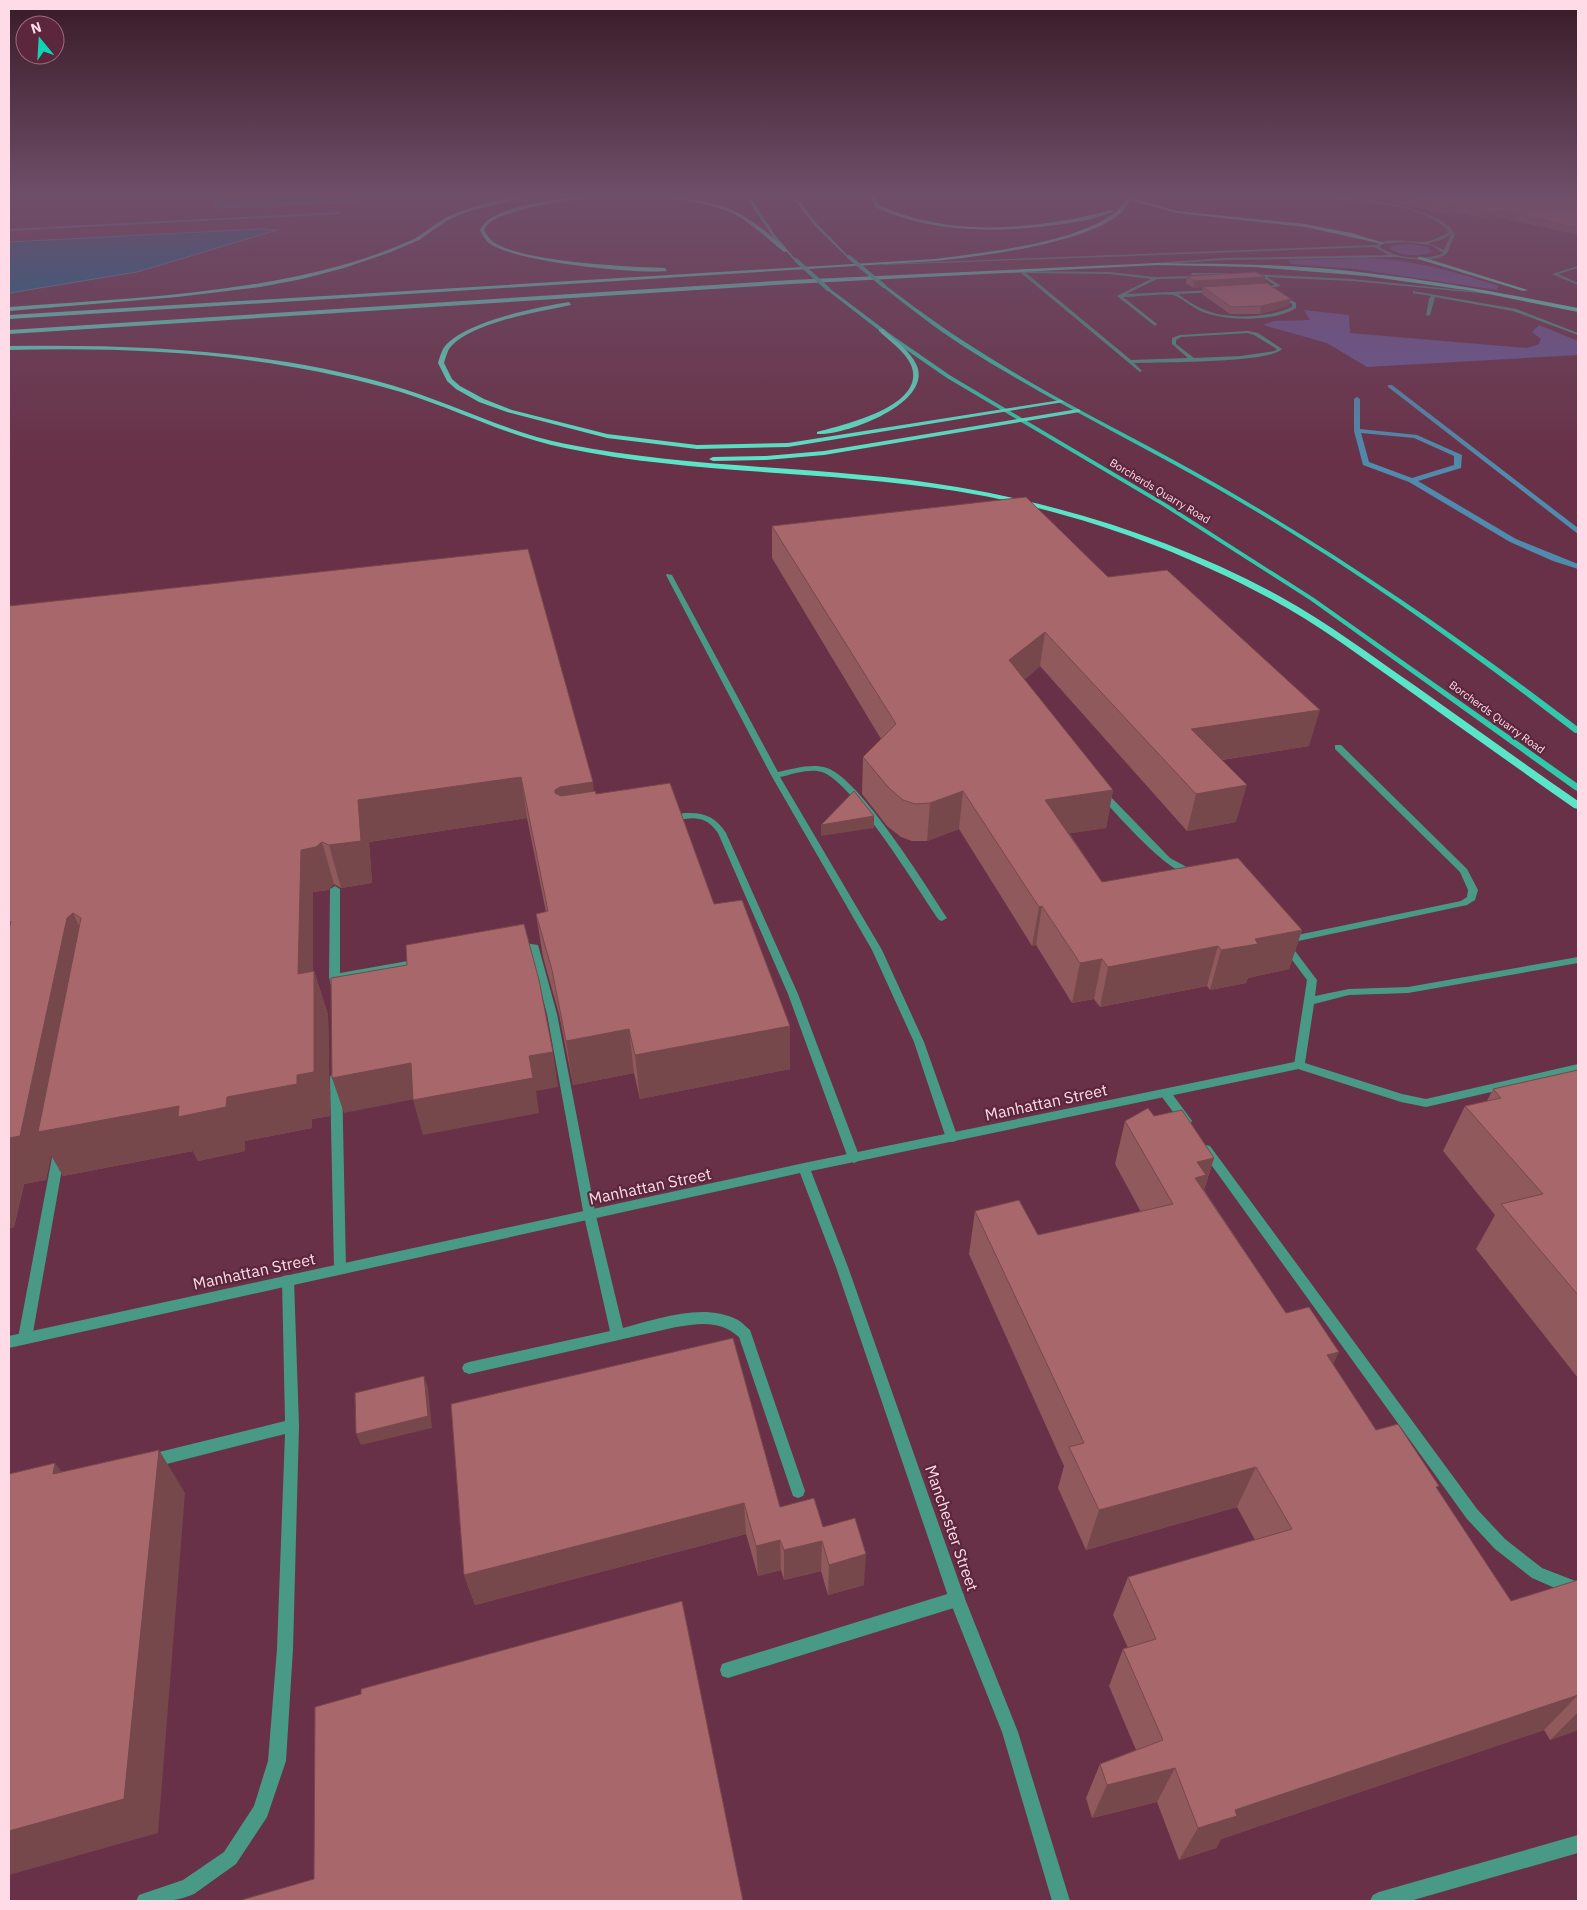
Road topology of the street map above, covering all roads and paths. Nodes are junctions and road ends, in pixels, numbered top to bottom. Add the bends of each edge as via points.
1 (246, 286) edge
2 (514, 286) edge
3 (725, 286) edge
4 (747, 286) edge
5 (825, 286) edge
6 (884, 286) edge
7 (1039, 286) edge
8 (1137, 286) edge
9 (1164, 286) edge
10 (1278, 286) edge
11 (1367, 286) edge
12 (1422, 286) edge
13 (1454, 286) edge
14 (1512, 286) edge
15 (1267, 288) junction
16 (1252, 289) edge
17 (1221, 291) edge
18 (1531, 292) dead end
19 (1174, 293) junction
20 (1500, 293) junction
21 (1434, 295) junction
22 (1118, 296) junction
23 (1559, 299) dead end
24 (1578, 304) edge
25 (9, 309) edge
26 (1578, 310) edge
27 (1428, 315) dead end
28 (9, 318) edge
29 (1156, 325) dead end
30 (881, 330) junction
31 (9, 332) edge
32 (1578, 334) edge
33 (9, 348) edge
34 (1192, 359) junction
35 (1130, 362) junction
36 (1140, 371) dead end
37 (1061, 402) junction
38 (1004, 411) junction
39 (1078, 411) junction
40 (1021, 421) junction
41 (586, 432) junction
42 (616, 454) junction
43 (669, 575) dead end
44 (1578, 731) edge
45 (1338, 747) dead end
46 (775, 775) junction
47 (1094, 784) edge
48 (1578, 788) edge
49 (1578, 806) edge
50 (664, 818) edge
51 (1199, 876) edge
52 (335, 890) dead end
53 (942, 918) dead end
54 (506, 947) edge
55 (430, 960) edge
56 (1578, 960) edge
57 (334, 977) junction
58 (335, 997) edge
59 (1309, 1001) junction
60 (336, 1065) edge
61 (1299, 1065) junction
62 (1578, 1068) edge
63 (1166, 1094) junction
64 (952, 1138) junction
65 (60, 1145) edge
66 (854, 1158) junction
67 (804, 1168) junction
68 (590, 1216) junction
69 (340, 1269) junction
70 (288, 1280) junction
71 (618, 1335) junction
72 (25, 1338) junction
73 (9, 1342) edge
74 (469, 1368) dead end
75 (292, 1426) junction
76 (141, 1463) edge
77 (798, 1492) dead end
78 (1578, 1590) edge
79 (958, 1599) junction
80 (728, 1670) dead end
81 (1578, 1844) edge
82 (145, 1901) edge
83 (1061, 1901) edge
84 (1379, 1901) edge

1 - 25 main road
2 - 28 main road
3 - 31 main road
4 - 41 main road via 542,308 477,328 456,341 443,355 441,365 445,374 467,393 517,413
5 - 30 main road, Borcherds Quarry Road, bridge
6 - 37 main road, bridge via 950,334
7 - 35 street
8 - 22 street
9 - 19 street
10 - 15 street
11 - 21 street
12 - 20 street
13 - 20 main road
14 - 18 main road
15 - 16 street
15 - 19 street via 1291,302 1294,308 1272,315 1226,315 1203,310
17 - 19 street
19 - 22 street
20 - 26 main road
21 - 27 street
21 - 32 street via 1514,310
22 - 29 street
23 - 24 main road
30 - 38 main road, Borcherds Quarry Road
30 - 41 main road via 912,362 916,382 908,396 896,405 859,423 806,436 738,442 664,442
33 - 42 main road via 161,350 226,355 336,372 409,392 477,420 542,440
34 - 34 street via 1273,353 1280,349 1248,332 1174,339 1174,344
34 - 35 street
35 - 36 street
37 - 38 main road
37 - 39 main road
38 - 40 main road, Borcherds Quarry Road
38 - 41 main road via 808,443 758,447 669,446
39 - 40 main road
39 - 44 main road via 1218,487 1341,562 1460,643
40 - 42 main road via 790,457 705,459
40 - 48 main road, Borcherds Quarry Road via 1143,492 1273,574 1368,637
42 - 49 main road via 700,466 830,473 970,491 1076,517 1157,543 1224,571 1312,618
43 - 46 street
45 - 59 street via 1464,871 1473,890 1472,898 1464,903 1280,938 1312,980
46 - 53 street via 818,769 836,777 879,826
46 - 64 street via 878,950 919,1042
47 - 51 street via 1167,860
50 - 66 street via 693,814 717,824 793,994
52 - 57 street
54 - 68 street via 528,945 534,947 537,956 552,1014
55 - 57 street
56 - 59 street via 1408,990 1350,992
57 - 58 street
59 - 61 street
60 - 69 street
61 - 62 street via 1426,1103
61 - 63 street, Manhattan Street
63 - 64 street, Manhattan Street
63 - 78 street via 1472,1514 1500,1544 1537,1573
64 - 66 street, Manhattan Street
65 - 72 street
66 - 67 street, Manhattan Street
67 - 68 street, Manhattan Street
67 - 79 street, Manchester Street
68 - 69 street, Manhattan Street
68 - 71 street
69 - 70 street, Manhattan Street
70 - 72 street, Manhattan Street
70 - 75 street
71 - 74 street
71 - 77 street via 687,1319 714,1319 734,1324 745,1334
72 - 73 street, Manhattan Street
75 - 76 street
75 - 82 street via 285,1649 277,1761 261,1811 230,1858 188,1888
79 - 80 street
79 - 83 street, Manchester Street via 1010,1732
81 - 84 street

